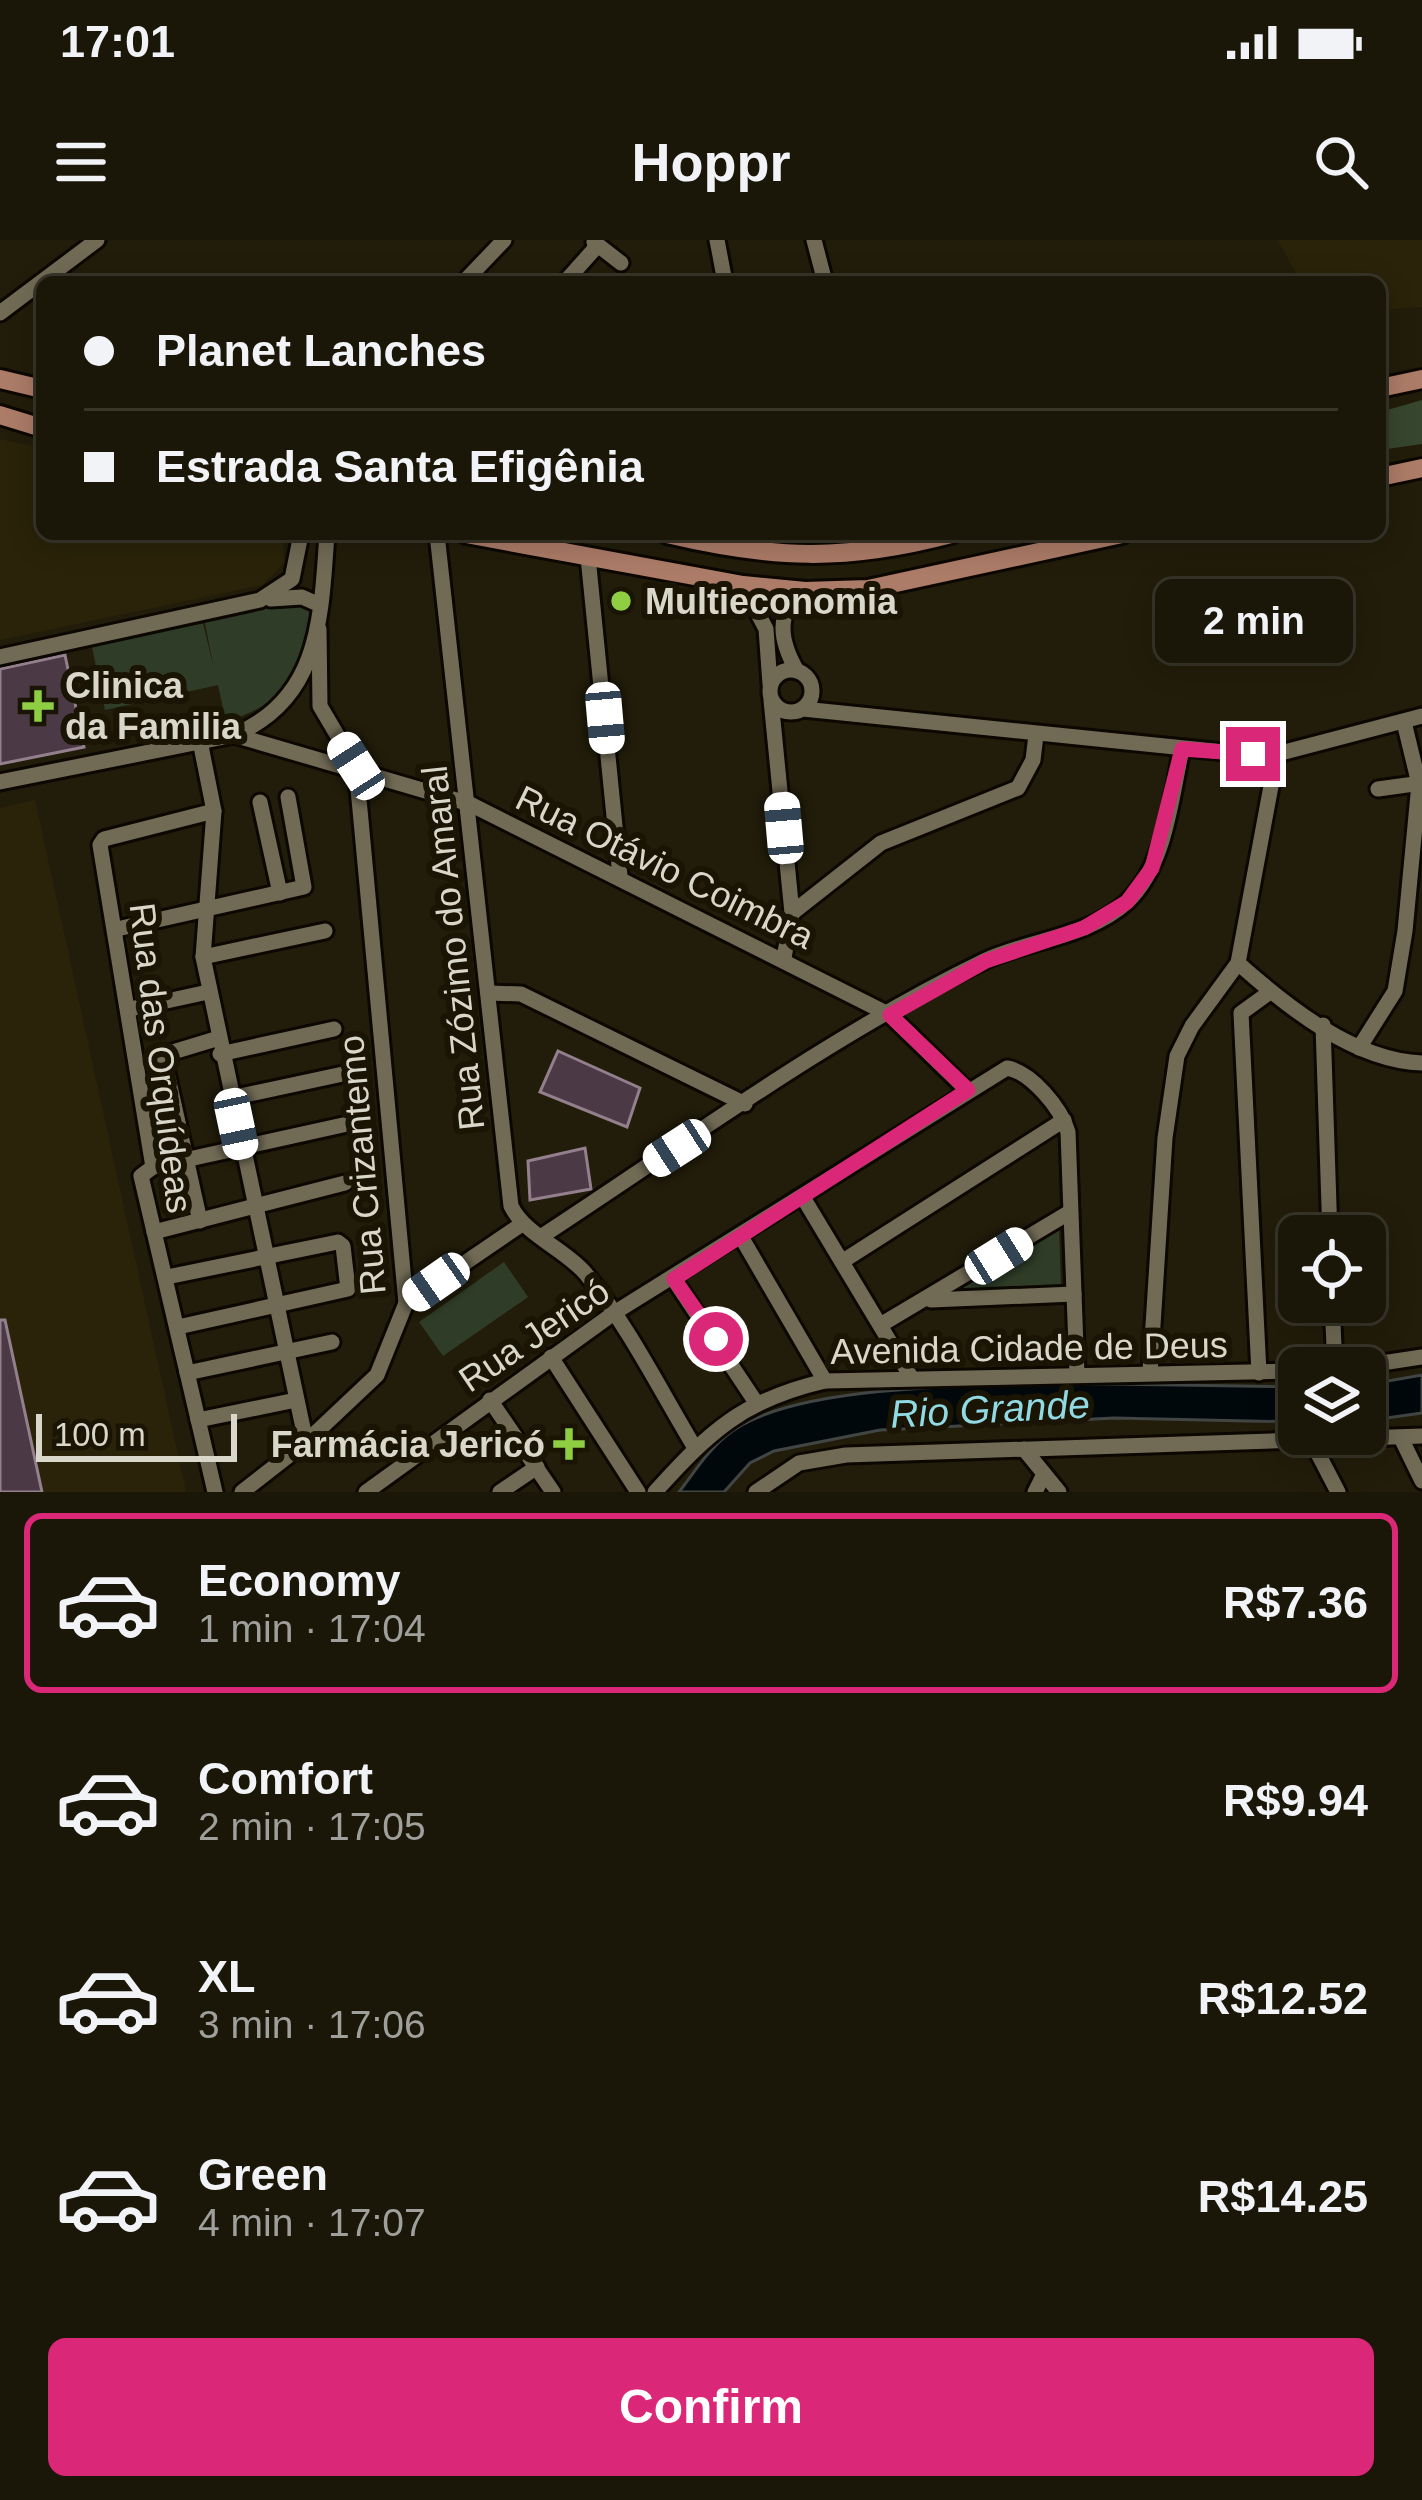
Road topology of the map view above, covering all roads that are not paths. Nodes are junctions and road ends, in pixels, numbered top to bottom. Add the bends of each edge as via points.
1 (97, 240) edge
2 (504, 240) edge
3 (717, 240) edge
4 (814, 240) edge
5 (595, 243) edge
6 (620, 263) dead end
7 (49, 276) edge
8 (470, 276) edge
9 (570, 276) edge
10 (724, 276) edge
11 (823, 276) edge
12 (36, 286) edge
13 (0, 313) edge
14 (0, 379) edge
15 (1422, 379) edge
16 (1386, 387) edge
17 (36, 388) edge
18 (0, 416) edge
19 (36, 426) edge
20 (1422, 468) edge
21 (1386, 476) edge
22 (300, 540) edge
23 (327, 540) edge
24 (438, 540) edge
25 (498, 540) edge
26 (697, 540) edge
27 (930, 540) edge
28 (1094, 540) edge
29 (588, 557) junction
30 (325, 564) junction
31 (296, 566) junction
32 (743, 585) junction
33 (805, 591) junction
34 (260, 601) junction
35 (320, 605) junction
36 (319, 629) junction
37 (0, 657) edge
38 (797, 671) junction
39 (811, 685) junction
40 (771, 693) junction
41 (832, 708) junction
42 (797, 711) junction
43 (1422, 716) edge
44 (1403, 722) junction
45 (234, 735) junction
46 (1036, 735) junction
47 (200, 741) junction
48 (777, 744) junction
49 (1182, 749) junction
50 (1277, 754) junction
51 (356, 766) junction
52 (0, 782) edge
53 (1420, 783) edge
54 (1378, 789) dead end
55 (288, 797) dead end
56 (260, 802) dead end
57 (470, 804) junction
58 (214, 812) junction
59 (620, 876) junction
60 (1416, 876) edge
61 (280, 893) junction
62 (208, 908) junction
63 (792, 913) junction
64 (117, 929) junction
65 (325, 931) dead end
66 (1405, 931) junction
67 (1422, 938) edge
68 (203, 957) junction
69 (784, 958) junction
70 (1238, 963) junction
71 (208, 992) junction
72 (1270, 992) junction
73 (489, 993) junction
74 (1209, 1002) junction
75 (130, 1009) junction
76 (1241, 1013) junction
77 (890, 1015) junction
78 (1323, 1024) junction
79 (334, 1029) dead end
80 (219, 1046) junction
81 (1358, 1048) junction
82 (1422, 1064) edge
83 (343, 1075) dead end
84 (968, 1090) junction
85 (231, 1098) junction
86 (745, 1104) junction
87 (1064, 1120) junction
88 (352, 1123) dead end
89 (241, 1149) junction
90 (186, 1160) junction
91 (153, 1167) junction
92 (345, 1183) dead end
93 (804, 1199) junction
94 (254, 1210) junction
95 (1070, 1212) junction
96 (1329, 1215) edge
97 (200, 1221) junction
98 (522, 1223) junction
99 (154, 1232) junction
100 (740, 1235) junction
101 (542, 1236) junction
102 (265, 1258) junction
103 (843, 1261) junction
104 (167, 1277) junction
105 (674, 1279) junction
106 (1074, 1294) junction
107 (928, 1300) junction
108 (406, 1303) junction
109 (274, 1305) junction
110 (614, 1313) junction
111 (882, 1324) junction
112 (178, 1327) junction
113 (332, 1342) dead end
114 (285, 1352) junction
115 (1422, 1357) edge
116 (551, 1358) junction
117 (1386, 1362) edge
118 (1150, 1372) junction
119 (1278, 1372) edge
120 (187, 1373) junction
121 (1259, 1373) junction
122 (1077, 1374) junction
123 (911, 1377) junction
124 (825, 1381) junction
125 (296, 1400) junction
126 (490, 1400) junction
127 (754, 1401) junction
128 (198, 1420) junction
129 (1422, 1436) edge
130 (1401, 1438) junction
131 (1386, 1439) edge
132 (306, 1442) junction
133 (1278, 1443) edge
134 (695, 1448) junction
135 (1024, 1449) junction
136 (1319, 1455) edge
137 (537, 1467) junction
138 (1044, 1474) junction
139 (1422, 1481) edge
140 (214, 1492) edge
141 (242, 1492) edge
142 (366, 1492) edge
143 (500, 1492) edge
144 (553, 1492) edge
145 (638, 1492) edge
146 (655, 1492) edge
147 (756, 1492) edge
148 (1035, 1492) edge
149 (1059, 1492) edge
150 (1338, 1492) edge

1 - 7 street
2 - 8 street
3 - 10 street
4 - 11 street
5 - 6 street
5 - 9 street
12 - 13 street
14 - 17 main road
15 - 16 main road
18 - 19 main road
20 - 21 main road
22 - 31 street
23 - 30 street
24 - 57 street, Rua Zózimo do Amaral
25 - 29 main road
26 - 27 main road via 813,557
28 - 33 main road via 868,589
29 - 32 main road
29 - 59 street
30 - 31 street via 308,577
30 - 35 street
31 - 34 street via 286,586
32 - 33 main road
32 - 40 street via 761,610
33 - 38 street via 789,604 782,630
34 - 35 street via 293,596
34 - 37 street
35 - 36 street
36 - 45 street via 298,688 257,726
36 - 51 street via 320,706
38 - 39 street
38 - 40 street via 777,675
39 - 41 street
39 - 42 street
40 - 42 street
40 - 48 street
41 - 42 street
41 - 46 street
42 - 48 street
43 - 44 street
44 - 50 street
44 - 53 street
45 - 47 street
45 - 51 street, Rua Otávio Coimbra
46 - 49 street
46 - 63 street via 1018,788 881,843
47 - 52 street
47 - 58 street
48 - 63 street
49 - 50 street
49 - 77 street via 1152,868 1127,902 1084,928 986,961
50 - 70 street
51 - 57 street, Rua Otávio Coimbra
51 - 108 street, Rua Crizantemo
53 - 54 street
53 - 60 street
55 - 61 street via 306,884
56 - 61 street
57 - 59 street, Rua Otávio Coimbra
57 - 73 street, Rua Zózimo do Amaral
58 - 62 street
58 - 64 street, Rua das Orquídeas via 101,842
59 - 69 street, Rua Otávio Coimbra
60 - 66 street
61 - 62 street
62 - 64 street
62 - 68 street
63 - 69 street
64 - 75 street, Rua das Orquídeas
65 - 68 street
66 - 67 street
66 - 81 street via 1394,991
68 - 71 street
69 - 77 street, Rua Otávio Coimbra
70 - 72 street
70 - 74 street
71 - 75 street
71 - 80 street
72 - 76 street
72 - 78 street
73 - 86 street via 520,994
73 - 98 street, Rua Zózimo do Amaral via 508,1198
74 - 76 street
74 - 118 street via 1182,1042 1174,1072
75 - 91 street, Rua das Orquídeas
76 - 121 street
77 - 84 street, Rua Otávio Coimbra
77 - 86 street
78 - 81 street
78 - 96 street
79 - 80 street
80 - 85 street
80 - 90 street via 163,1055
81 - 82 street
83 - 85 street
84 - 87 street, Rua Jericó via 1012,1068
84 - 93 street, Rua Jericó
85 - 89 street
86 - 101 street
87 - 95 street
87 - 103 street
88 - 89 street
89 - 90 street
89 - 94 street
90 - 91 street
90 - 97 street
91 - 99 street, Rua das Orquídeas via 141,1176
92 - 94 street
93 - 100 street, Rua Jericó
93 - 103 street
94 - 97 street
94 - 102 street
95 - 106 street
95 - 107 street
97 - 99 street
98 - 101 street
98 - 108 street
99 - 104 street, Rua das Orquídeas
100 - 105 street, Rua Jericó
100 - 124 street
101 - 110 street via 577,1264
102 - 104 street
102 - 109 street
102 - 109 street via 340,1242 351,1285
103 - 111 street
104 - 112 street, Rua das Orquídeas
105 - 110 street, Rua Jericó
105 - 127 street
106 - 107 street
106 - 122 street
107 - 111 street
108 - 132 street, Rua Crizantemo via 377,1375
109 - 112 street
109 - 114 street
110 - 116 street, Rua Jericó
110 - 134 street
111 - 123 street
112 - 120 street, Rua das Orquídeas
113 - 114 street
114 - 120 street
114 - 125 street
115 - 117 street
116 - 126 street, Rua Jericó
116 - 145 street
118 - 121 street, Avenida Cidade de Deus
118 - 122 street, Avenida Cidade de Deus
119 - 121 street, Avenida Cidade de Deus
120 - 128 street, Rua das Orquídeas
122 - 123 street, Avenida Cidade de Deus
123 - 124 street, Avenida Cidade de Deus
124 - 127 street, Avenida Cidade de Deus
125 - 128 street
125 - 132 street
126 - 137 street
126 - 142 street, Rua Jericó
127 - 134 street, Avenida Cidade de Deus
128 - 140 street, Rua das Orquídeas
129 - 130 street
130 - 131 street
130 - 139 street
132 - 141 street, Rua Crizantemo
133 - 135 street
134 - 146 street, Avenida Cidade de Deus
135 - 138 street
135 - 147 street via 818,1459 780,1472
136 - 150 street
137 - 143 street
137 - 144 street
138 - 148 street
138 - 149 street

